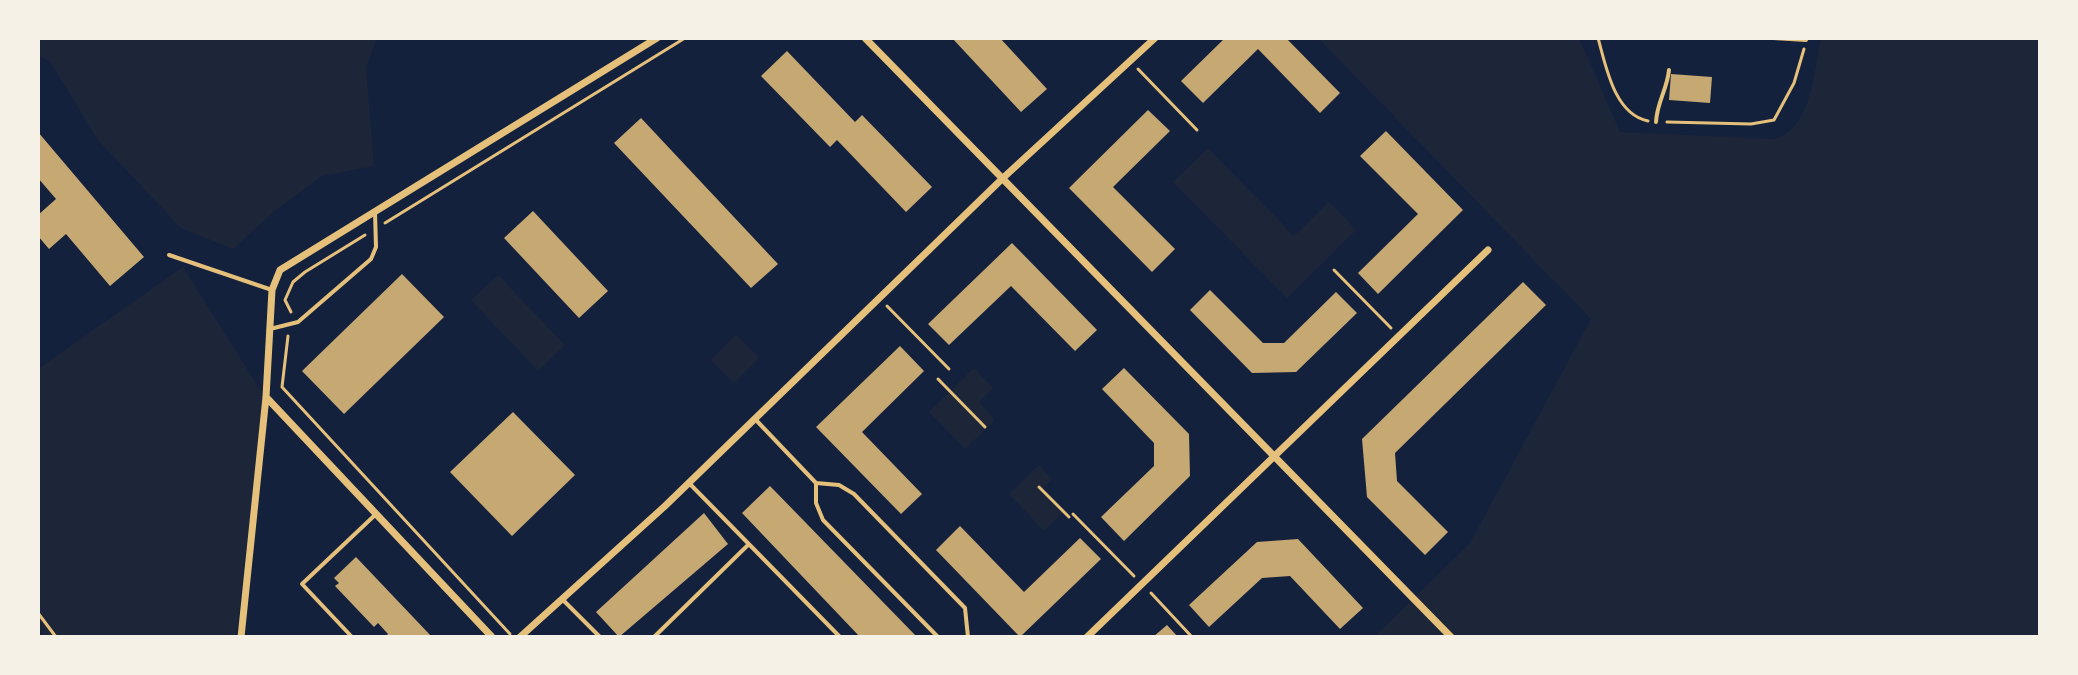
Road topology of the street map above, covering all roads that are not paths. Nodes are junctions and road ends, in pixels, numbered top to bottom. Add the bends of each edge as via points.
1 (657, 38) edge
2 (865, 38) edge
3 (1155, 38) edge
4 (1773, 38) edge
5 (1806, 40) road end
6 (1669, 70) dead end
7 (1656, 122) road end
8 (1003, 178) junction
9 (375, 212) junction
10 (1488, 250) dead end
11 (169, 255) dead end
12 (272, 290) junction
13 (270, 329) junction
14 (266, 397) junction
15 (755, 419) junction
16 (1275, 458) junction
17 (689, 483) junction
18 (816, 483) junction
19 (376, 514) junction
20 (749, 544) junction
21 (562, 599) junction
22 (241, 637) edge
23 (352, 637) edge
24 (492, 637) edge
25 (520, 637) edge
26 (600, 637) edge
27 (654, 637) edge
28 (840, 637) edge
29 (938, 637) edge
30 (968, 637) edge
31 (1087, 637) edge
32 (1451, 637) edge

1 - 9 street
2 - 8 street
3 - 8 street
4 - 5 lane
6 - 7 lane
8 - 15 street
8 - 16 street
9 - 12 street via 283,266
9 - 13 lane via 371,259 298,322
10 - 16 street
11 - 12 lane
12 - 13 street
13 - 14 street
14 - 19 street
14 - 22 street
15 - 17 street
15 - 18 lane
16 - 31 street
16 - 32 street
17 - 20 lane
17 - 21 street
18 - 29 lane via 823,520
18 - 30 lane via 839,485 854,494 965,608
19 - 23 lane via 302,584
19 - 24 street
20 - 27 lane
20 - 28 lane
21 - 25 street
21 - 26 lane

